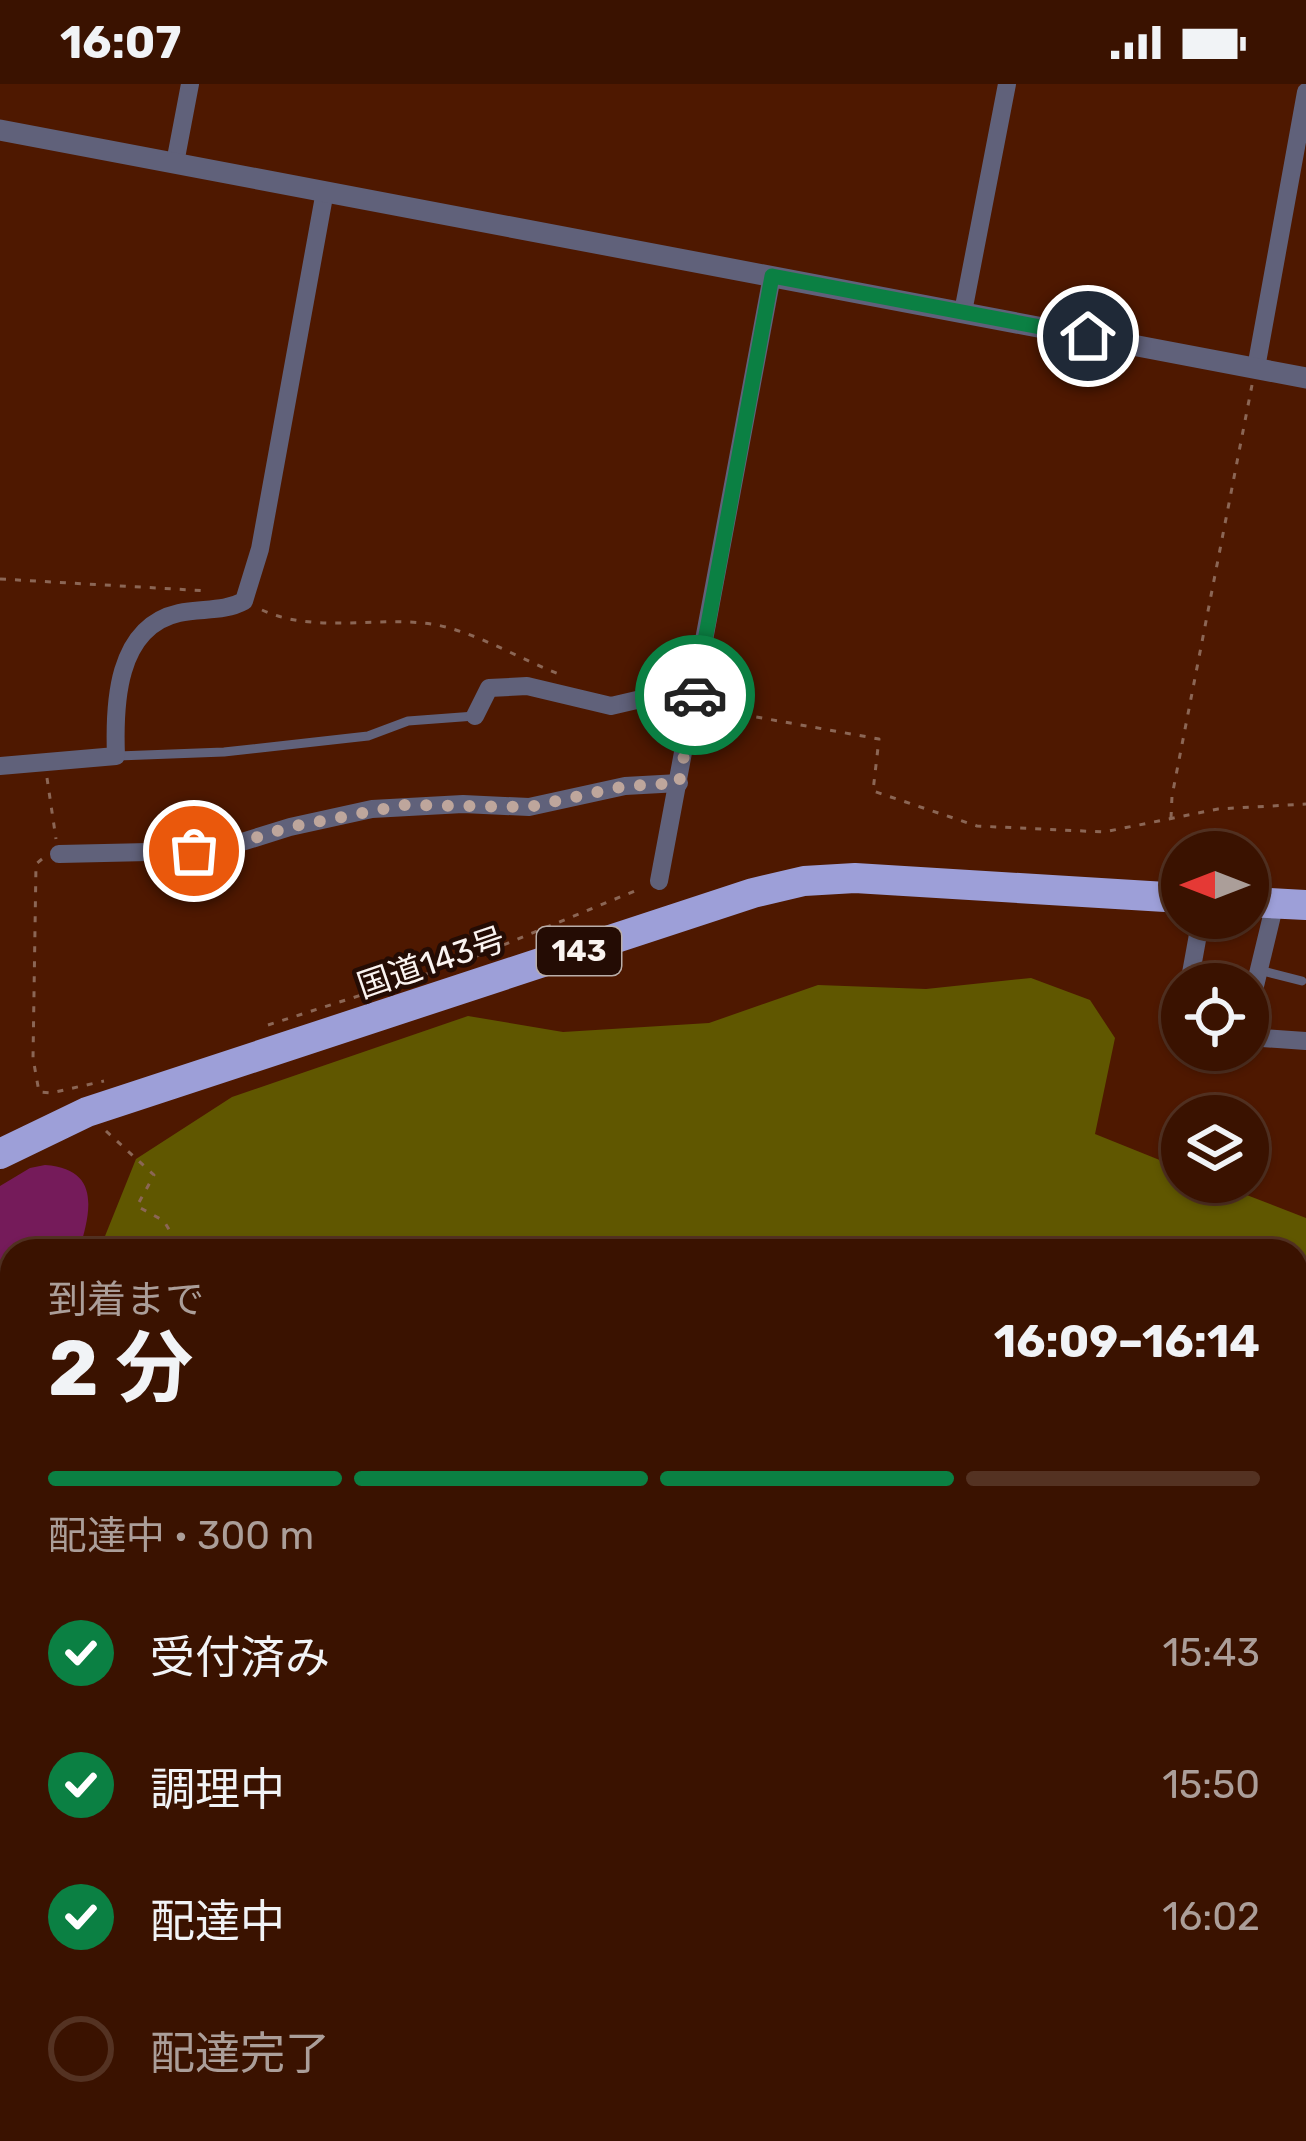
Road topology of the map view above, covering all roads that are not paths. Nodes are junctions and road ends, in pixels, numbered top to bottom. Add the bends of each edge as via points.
1 (190, 84) edge
2 (1006, 84) edge
3 (1306, 92) edge
4 (0, 130) edge
5 (175, 163) junction
6 (325, 191) junction
7 (772, 276) junction
8 (963, 312) junction
9 (1256, 368) junction
10 (1306, 378) edge
11 (693, 705) junction
12 (475, 716) joint
13 (116, 756) junction
14 (0, 766) edge
15 (679, 783) junction
16 (59, 854) road end
17 (659, 881) road end
18 (1161, 897) edge
19 (1276, 903) edge
20 (1256, 963) edge
21 (1269, 980) edge
22 (1302, 981) dead end
23 (1269, 1038) edge
24 (1306, 1041) edge
25 (0, 1154) edge

1 - 5 street
2 - 8 street
3 - 9 street
4 - 5 street
5 - 6 street
6 - 7 street
6 - 13 street via 244,601 177,613 135,646 118,679
7 - 8 street
7 - 11 street
8 - 9 street
9 - 10 street
11 - 12 street via 640,699 611,706 526,686 489,688
11 - 15 street
12 - 13 lane via 408,721 368,736
13 - 14 street
15 - 16 street via 529,807 404,805 194,851
15 - 17 street
18 - 25 highway, 国道143号 / 143 via 804,881 87,1112
19 - 20 street
21 - 22 lane
23 - 24 street

